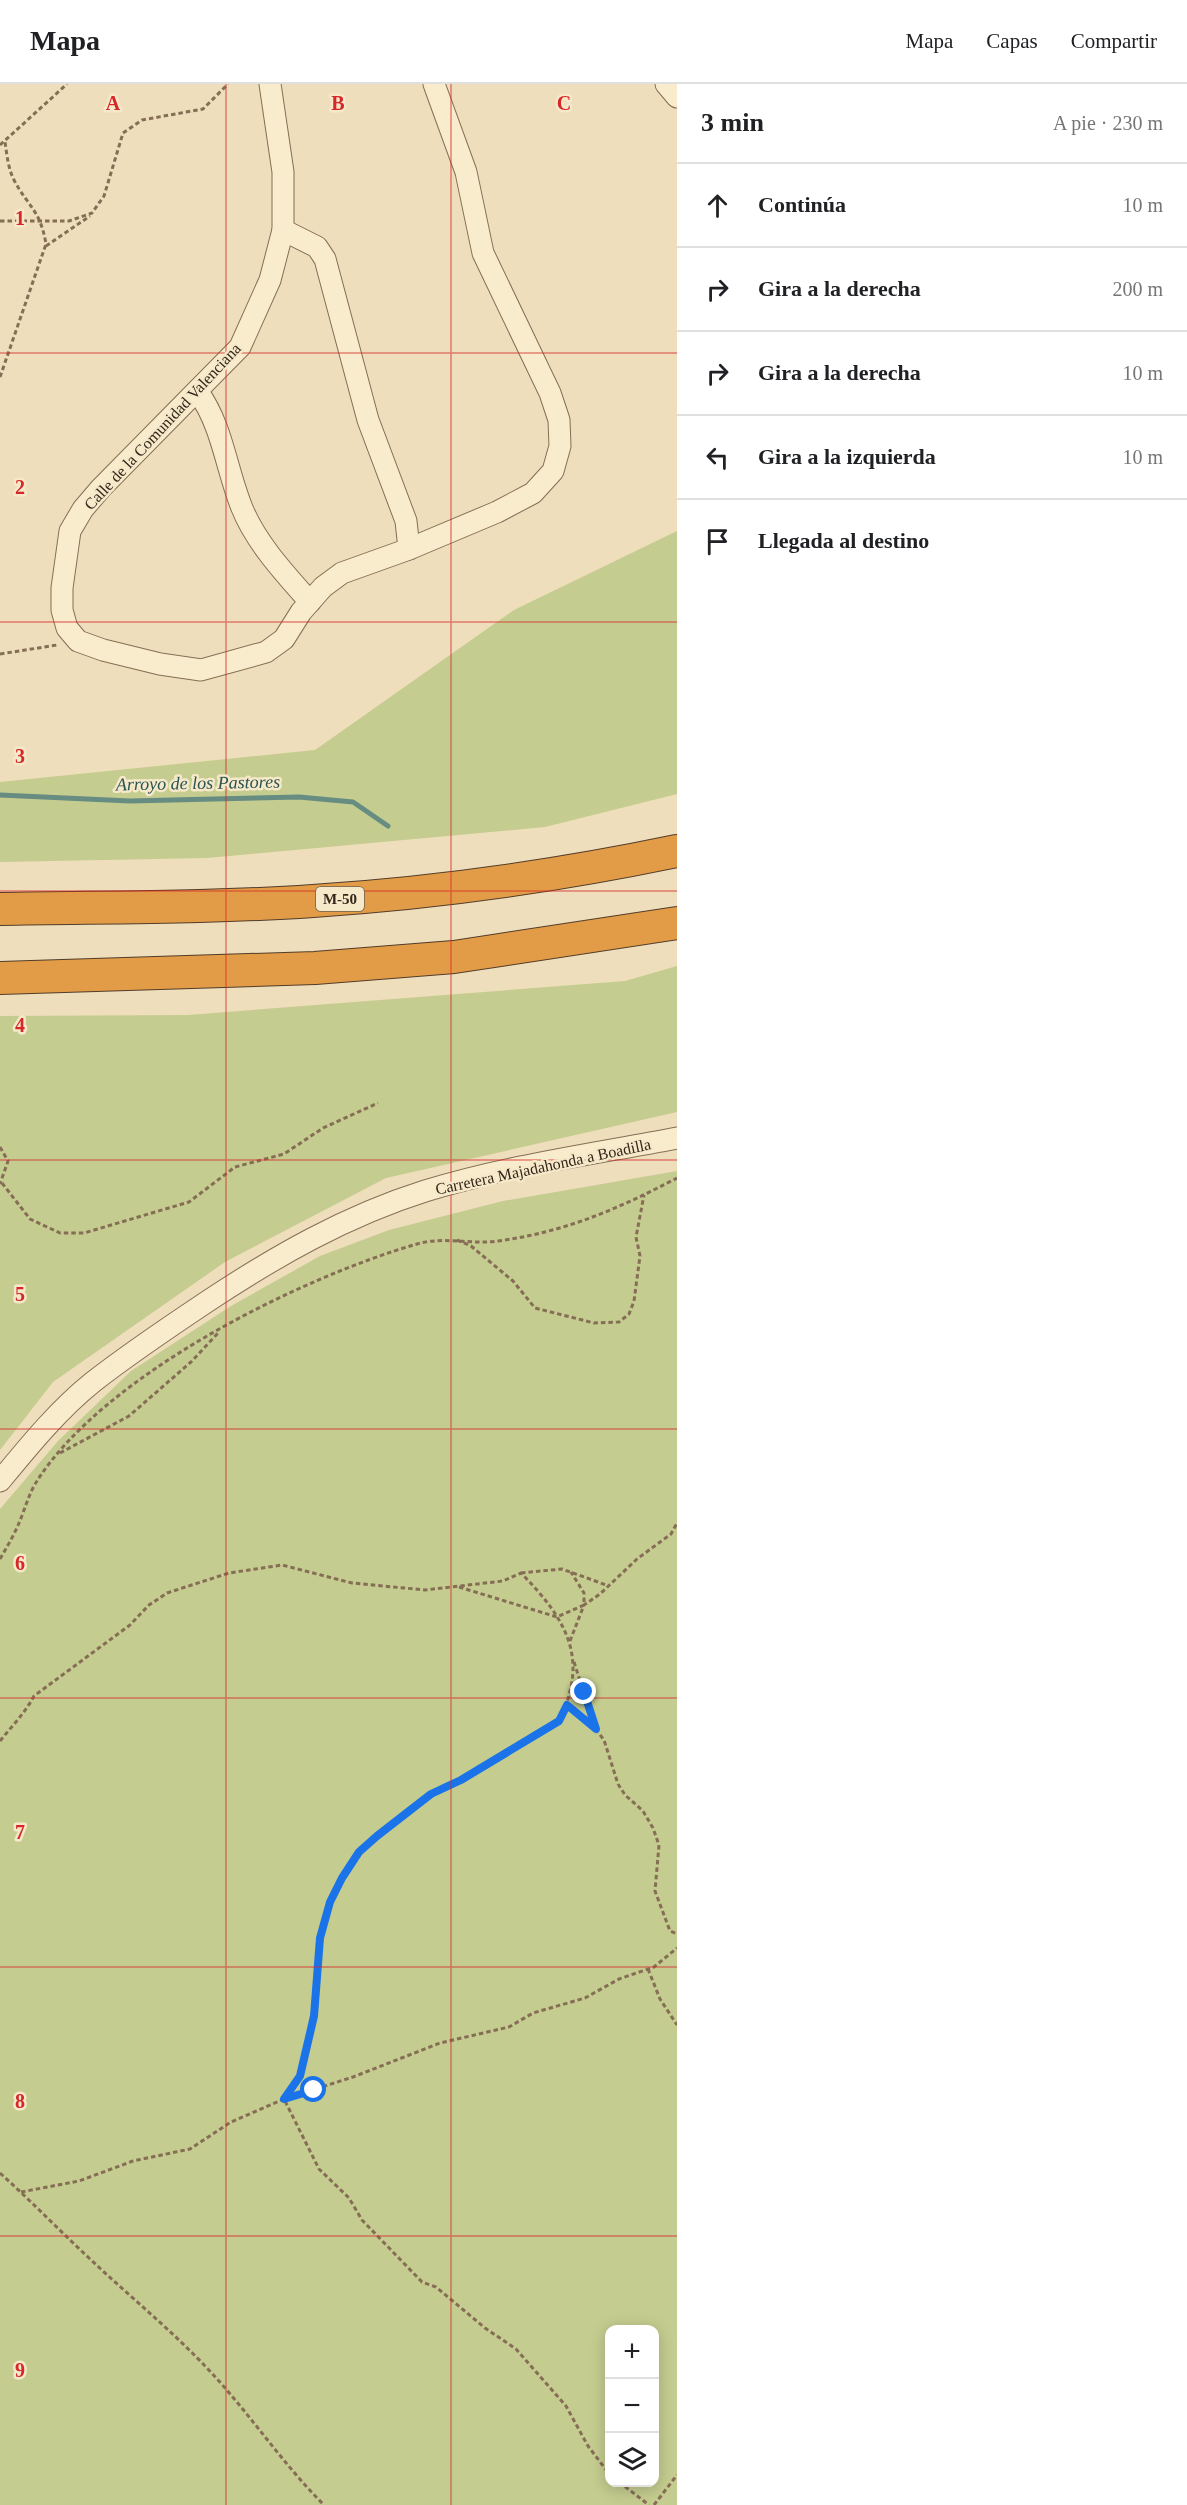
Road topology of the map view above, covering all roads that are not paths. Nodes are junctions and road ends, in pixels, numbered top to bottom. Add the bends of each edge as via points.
1 (270, 84) edge
2 (434, 84) edge
3 (666, 84) edge
4 (677, 97) edge
5 (283, 230) junction
6 (198, 392) junction
7 (409, 549) junction
8 (310, 602) junction
9 (677, 850) edge
10 (0, 909) edge
11 (677, 923) edge
12 (0, 978) edge
13 (677, 1138) edge
14 (0, 1481) edge

1 - 5 street, Calle de la Comunidad Valenciana via 283,172
2 - 7 street via 466,172 483,253 550,393 559,420 560,446 553,471 533,493
3 - 4 street
5 - 6 street, Calle de la Comunidad Valenciana via 270,280 240,347
5 - 7 street via 317,247 325,259 368,420 406,521
6 - 8 street via 217,425 244,512 287,576
6 - 8 street, Calle de la Comunidad Valenciana via 101,488 70,531 62,588 67,628 78,641 160,664 201,670 266,652 284,639
7 - 8 street via 342,573
9 - 10 highway, M-50 via 496,883 312,902
11 - 12 highway via 454,957 315,968
13 - 14 street, Carretera Majadahonda a Boadilla via 427,1190 313,1237 207,1302 91,1384 27,1447

